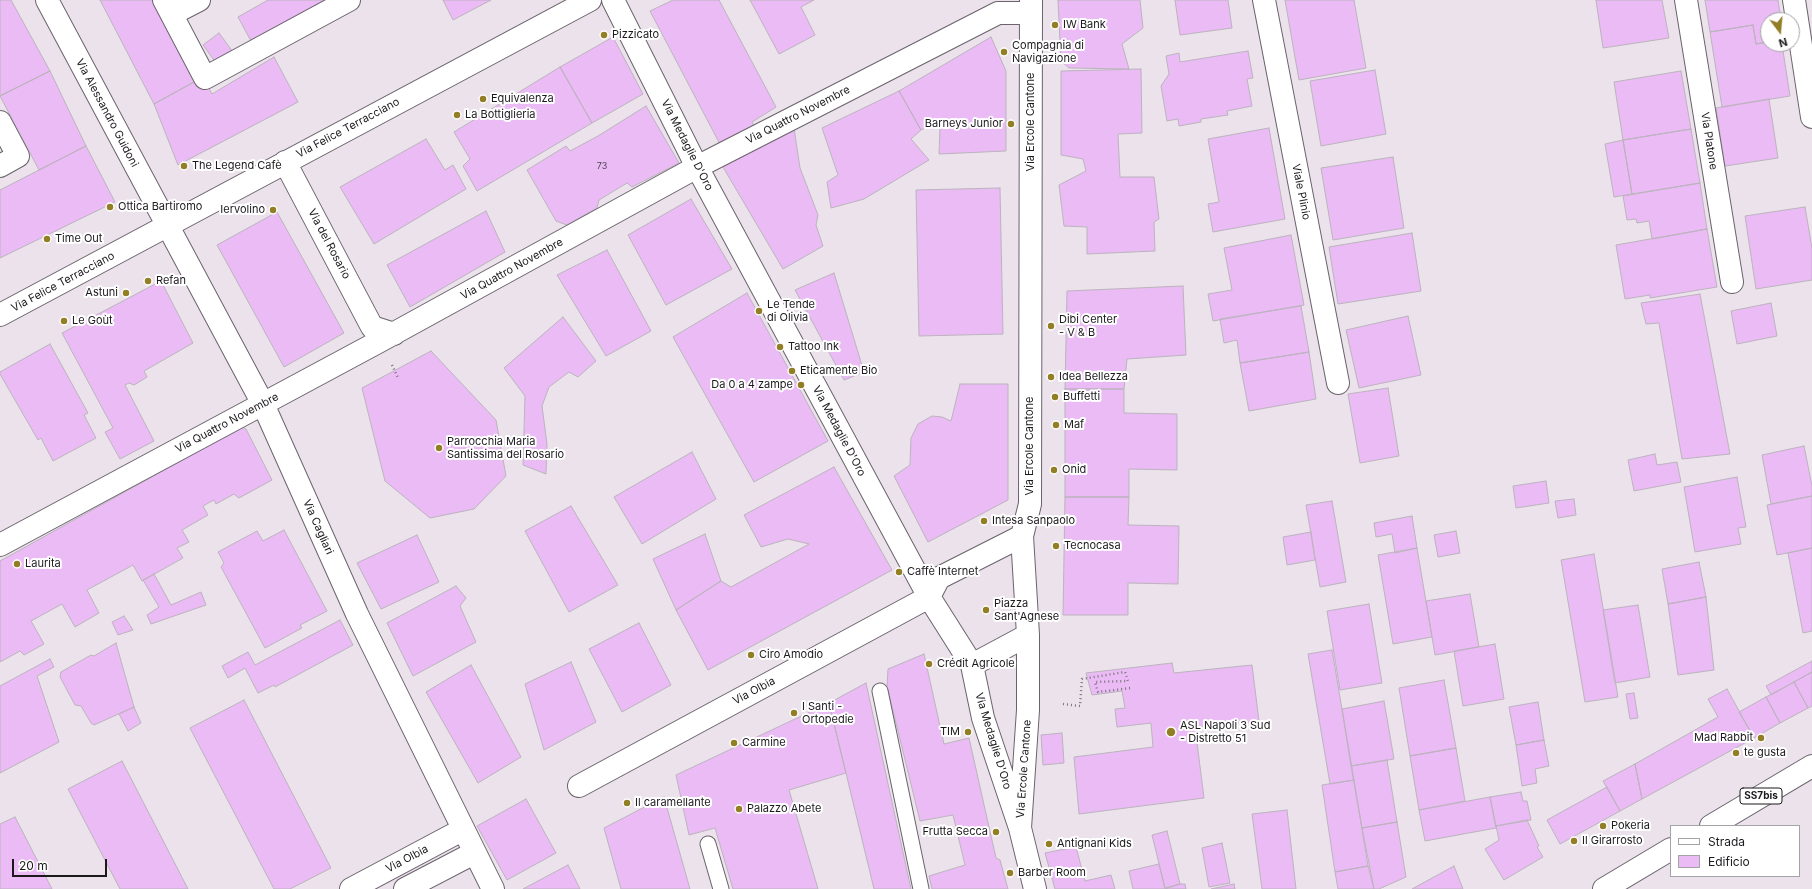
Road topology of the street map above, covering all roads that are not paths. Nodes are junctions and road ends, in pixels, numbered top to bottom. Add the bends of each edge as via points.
1 (47, 0) edge
2 (199, 0) edge
3 (349, 0) edge
4 (590, 0) edge
5 (612, 0) edge
6 (1264, 0) edge
7 (1686, 0) edge
8 (1794, 0) edge
9 (168, 7) edge
10 (1031, 7) edge
11 (1812, 117) edge
12 (0, 122) edge
13 (285, 162) junction
14 (0, 166) edge
15 (697, 167) junction
16 (168, 226) junction
17 (1732, 282) dead end
18 (0, 315) edge
19 (394, 334) junction
20 (1338, 383) dead end
21 (264, 404) junction
22 (1022, 536) junction
23 (0, 545) edge
24 (929, 597) junction
25 (1028, 635) junction
26 (972, 665) junction
27 (880, 690) dead end
28 (1812, 766) edge
29 (579, 786) dead end
30 (1713, 825) edge
31 (1020, 828) junction
32 (462, 830) junction
33 (708, 844) dead end
34 (1670, 850) edge
35 (474, 853) junction
36 (351, 889) edge
37 (405, 889) edge
38 (493, 889) edge
39 (721, 889) edge
40 (921, 889) edge
41 (1035, 889) edge
42 (1604, 889) edge

1 - 16 street, Via Alessandro Guidoni
2 - 9 street
3 - 9 street via 205,78
4 - 13 street, Via Felice Terracciano
5 - 15 street, Via Medaglie D'Oro
6 - 20 street, Viale Plinio
7 - 17 street, Via Platone
8 - 11 street
10 - 15 street, Via Quattro Novembre via 998,13
10 - 22 street, Via Ercole Cantone via 1030,504
12 - 14 street via 18,156
13 - 16 street, Via Felice Terracciano
13 - 19 street, Via del Rosario via 372,327
15 - 19 street, Via Quattro Novembre
15 - 24 street, Via Medaglie D'Oro
16 - 18 street, Via Felice Terracciano
16 - 21 street, Via Cagliari
19 - 21 street, Via Quattro Novembre
21 - 23 street, Via Quattro Novembre
21 - 32 street, Via Cagliari via 357,614
22 - 24 street via 939,578
22 - 25 street, Via Ercole Cantone
24 - 26 street, Via Medaglie D'Oro
24 - 29 street, Via Olbia
25 - 26 street
25 - 31 street, Via Ercole Cantone via 1028,710
26 - 31 street, Via Medaglie D'Oro via 983,718
27 - 40 lane
28 - 30 street, SS7bis
31 - 41 street, Via Ercole Cantone
32 - 35 street, Via Cagliari
32 - 36 street, Via Olbia
33 - 39 lane
34 - 42 street
35 - 37 street
35 - 38 street, Via Cagliari

